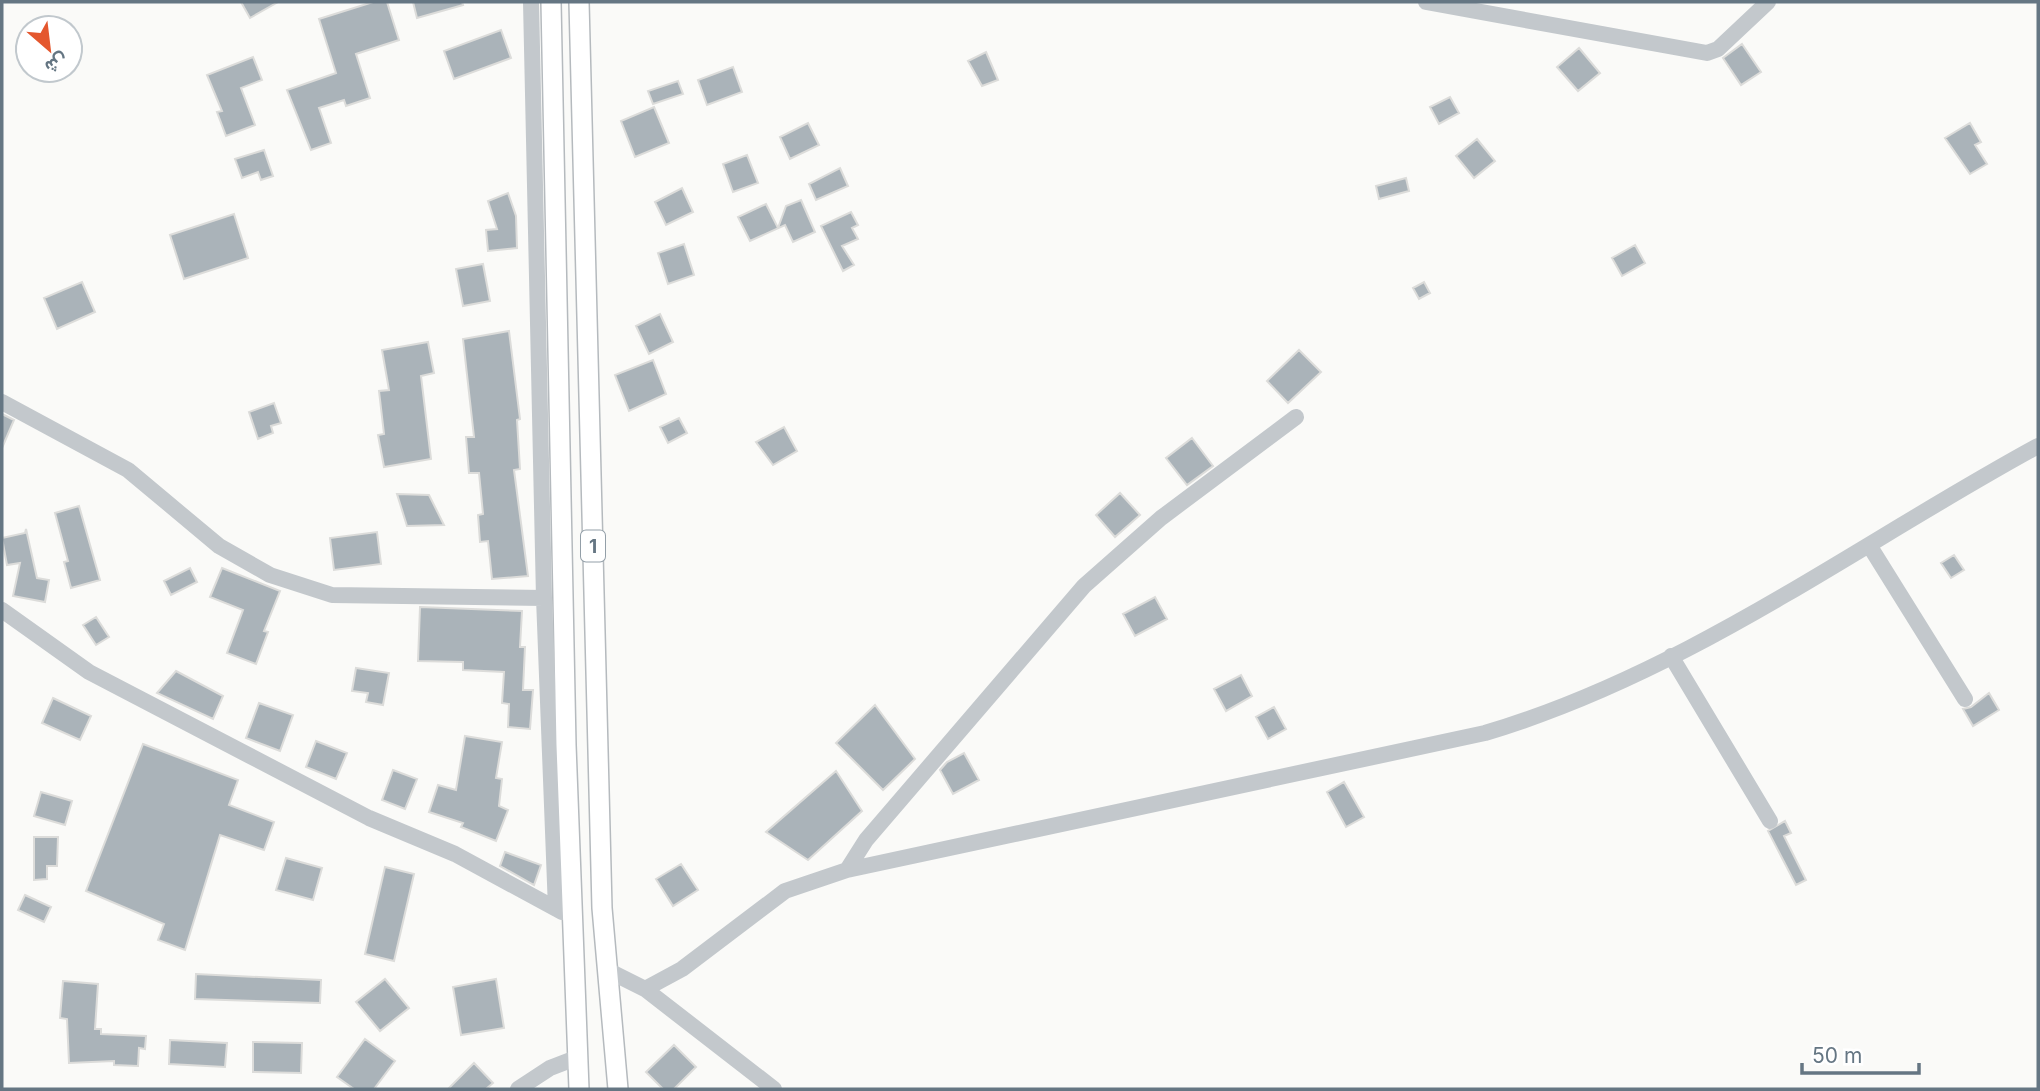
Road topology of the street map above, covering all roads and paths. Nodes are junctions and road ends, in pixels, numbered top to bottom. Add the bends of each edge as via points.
1 (531, 2) edge
2 (551, 2) edge
3 (579, 2) edge
4 (1426, 2) edge
5 (1768, 2) edge
6 (2, 402) edge
7 (1296, 416) dead end
8 (2038, 446) edge
9 (1869, 545) junction
10 (544, 598) junction
11 (2, 610) edge
12 (1671, 656) junction
13 (1965, 699) dead end
14 (1770, 821) dead end
15 (848, 870) junction
16 (564, 913) junction
17 (607, 970) junction
18 (645, 989) junction
19 (576, 1058) junction
20 (518, 1089) edge
21 (579, 1089) edge
22 (618, 1089) edge
23 (774, 1089) edge

1 - 10 street
2 - 16 main road, 1
3 - 17 main road, 1
4 - 5 street via 1707,53
6 - 10 street via 128,470 219,545 270,575 332,595
7 - 15 street via 1161,518 1084,586 866,840
8 - 9 street
9 - 12 street via 1772,605
9 - 13 street
10 - 16 street
11 - 16 street via 100,678
12 - 14 street
12 - 15 street via 1547,714 1485,733
15 - 18 street via 785,891 682,970
16 - 19 main road, 1
17 - 18 street
17 - 22 main road, 1
18 - 23 street
19 - 20 street
19 - 21 main road, 1

